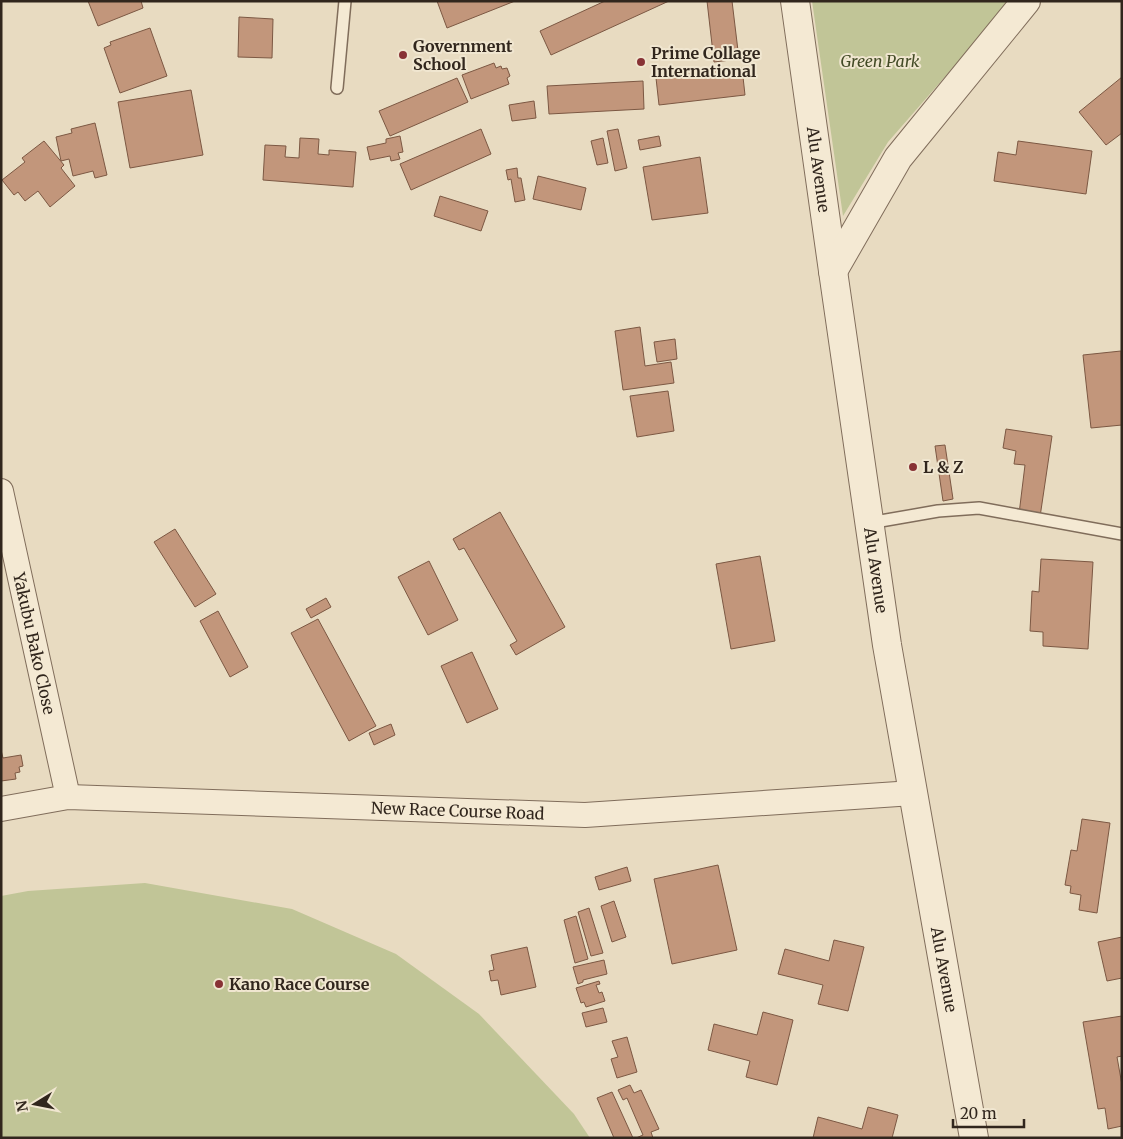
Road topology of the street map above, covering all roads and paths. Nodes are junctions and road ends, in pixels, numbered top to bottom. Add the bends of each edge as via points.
1 (346, 1) edge
2 (795, 1) edge
3 (1026, 1) edge
4 (337, 88) dead end
5 (833, 271) junction
6 (1, 491) edge
7 (869, 524) junction
8 (1122, 534) edge
9 (913, 793) junction
10 (68, 797) junction
11 (1, 810) edge
12 (974, 1138) edge

1 - 4 lane
2 - 5 street, Alu Avenue
3 - 5 street via 898,158
5 - 7 street, Alu Avenue
6 - 10 street, Yakubu Bako Close
7 - 8 lane via 938,511 979,508
7 - 9 street, Alu Avenue
9 - 10 street, New Race Course Road via 585,815
9 - 12 street, Alu Avenue
10 - 11 street, New Race Course Road

